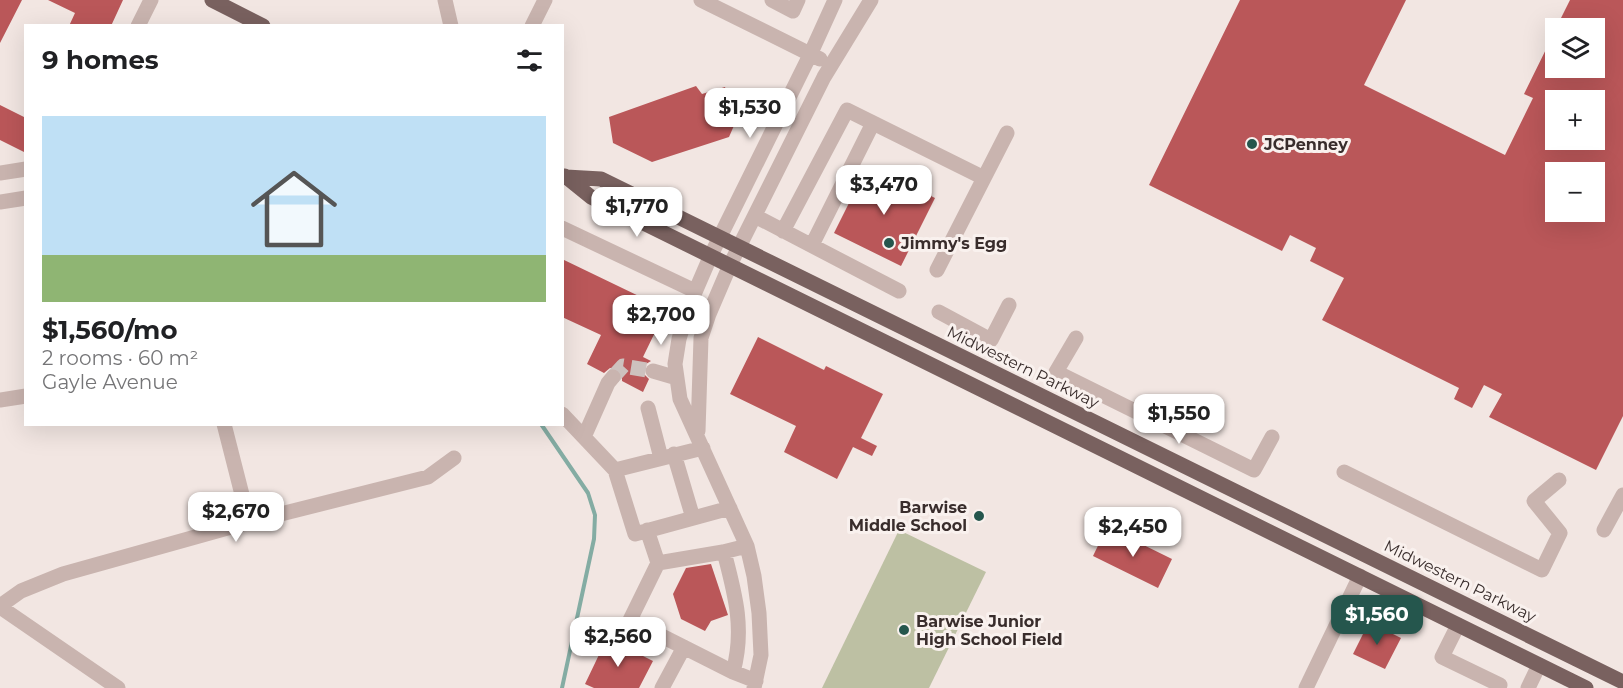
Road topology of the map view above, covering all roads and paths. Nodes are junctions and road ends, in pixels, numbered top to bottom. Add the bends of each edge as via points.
1 (151, 0) edge
2 (212, 0) edge
3 (445, 0) edge
4 (545, 0) edge
5 (701, 0) edge
6 (772, 0) edge
7 (798, 0) edge
8 (835, 0) edge
9 (871, 0) edge
10 (142, 24) edge
11 (259, 24) edge
12 (451, 24) edge
13 (533, 24) edge
14 (810, 55) junction
15 (831, 64) junction
16 (873, 123) junction
17 (1007, 133) dead end
18 (24, 169) edge
19 (0, 172) edge
20 (564, 176) edge
21 (984, 178) junction
22 (24, 198) edge
23 (0, 202) edge
24 (754, 216) junction
25 (564, 229) edge
26 (783, 231) junction
27 (719, 238) junction
28 (812, 245) junction
29 (739, 247) junction
30 (711, 255) junction
31 (730, 265) junction
32 (937, 270) dead end
33 (696, 291) junction
34 (899, 291) dead end
35 (1009, 305) dead end
36 (939, 312) dead end
37 (1076, 338) dead end
38 (653, 371) tunnel mouth
39 (613, 377) tunnel mouth
40 (677, 378) junction
41 (1006, 379) junction
42 (24, 396) edge
43 (998, 397) junction
44 (0, 400) edge
45 (648, 408) dead end
46 (564, 416) edge
47 (225, 426) edge
48 (1272, 436) dead end
49 (584, 437) junction
50 (701, 443) junction
51 (667, 456) junction
52 (454, 458) dead end
53 (615, 470) junction
54 (1344, 472) dead end
55 (1559, 480) dead end
56 (1623, 495) edge
57 (730, 508) junction
58 (1275, 511) junction
59 (693, 518) junction
60 (249, 522) junction
61 (647, 530) junction
62 (1266, 530) junction
63 (1604, 530) dead end
64 (747, 546) junction
65 (724, 552) junction
66 (1369, 557) junction
67 (658, 563) junction
68 (1360, 576) junction
69 (0, 607) edge
70 (1458, 625) junction
71 (684, 647) junction
72 (1539, 665) junction
73 (733, 672) junction
74 (1623, 682) edge
75 (755, 685) edge
76 (118, 688) edge
77 (662, 688) edge
78 (1306, 688) edge
79 (1498, 688) edge
80 (1528, 688) edge
81 (1586, 688) edge

1 - 10 street
2 - 11 main road
3 - 12 street
4 - 13 street
5 - 14 street
6 - 7 street via 793,11
8 - 14 street
9 - 15 street
14 - 15 street
14 - 27 street
15 - 24 street
16 - 21 street
16 - 26 street via 847,110
16 - 28 street
17 - 21 street
18 - 19 street
20 - 27 main road, Midwestern Parkway via 601,179
20 - 30 main road, Midwestern Parkway via 591,197
21 - 32 street
22 - 23 street
24 - 26 street
24 - 29 street
25 - 33 street
26 - 28 street
27 - 29 main road, Midwestern Parkway
27 - 30 street
28 - 34 street
29 - 31 street
29 - 41 main road, Midwestern Parkway
30 - 31 main road, Midwestern Parkway
30 - 33 street
31 - 43 main road, Midwestern Parkway
31 - 50 street via 701,338
33 - 40 street via 679,339
35 - 36 street via 991,340
37 - 48 street via 1056,372 1067,378 1254,470
38 - 40 street
39 - 49 street
40 - 50 street via 680,399
41 - 43 main road
41 - 58 main road, Midwestern Parkway
42 - 44 street
43 - 62 main road, Midwestern Parkway
45 - 51 street
46 - 49 street
47 - 60 street
49 - 53 street
50 - 51 street
50 - 57 street
51 - 53 street
51 - 59 street
52 - 60 street via 428,477
53 - 61 street via 635,534
54 - 55 street via 1542,570 1560,533 1534,501
56 - 63 street
57 - 59 street
57 - 64 street
58 - 62 main road
58 - 66 main road, Midwestern Parkway
59 - 61 street
60 - 69 street via 63,574 21,591
61 - 67 street
62 - 68 main road, Midwestern Parkway
64 - 65 street
64 - 75 street via 759,614 761,655
65 - 67 street
65 - 73 street via 738,610 738,652
66 - 68 main road
66 - 74 main road, Midwestern Parkway
67 - 71 street via 630,620
68 - 70 main road, Midwestern Parkway
68 - 78 street
69 - 76 street
70 - 72 main road, Midwestern Parkway
70 - 79 street via 1442,657 1500,685
71 - 73 street
71 - 77 street
72 - 80 street
72 - 81 main road, Midwestern Parkway
73 - 75 street

